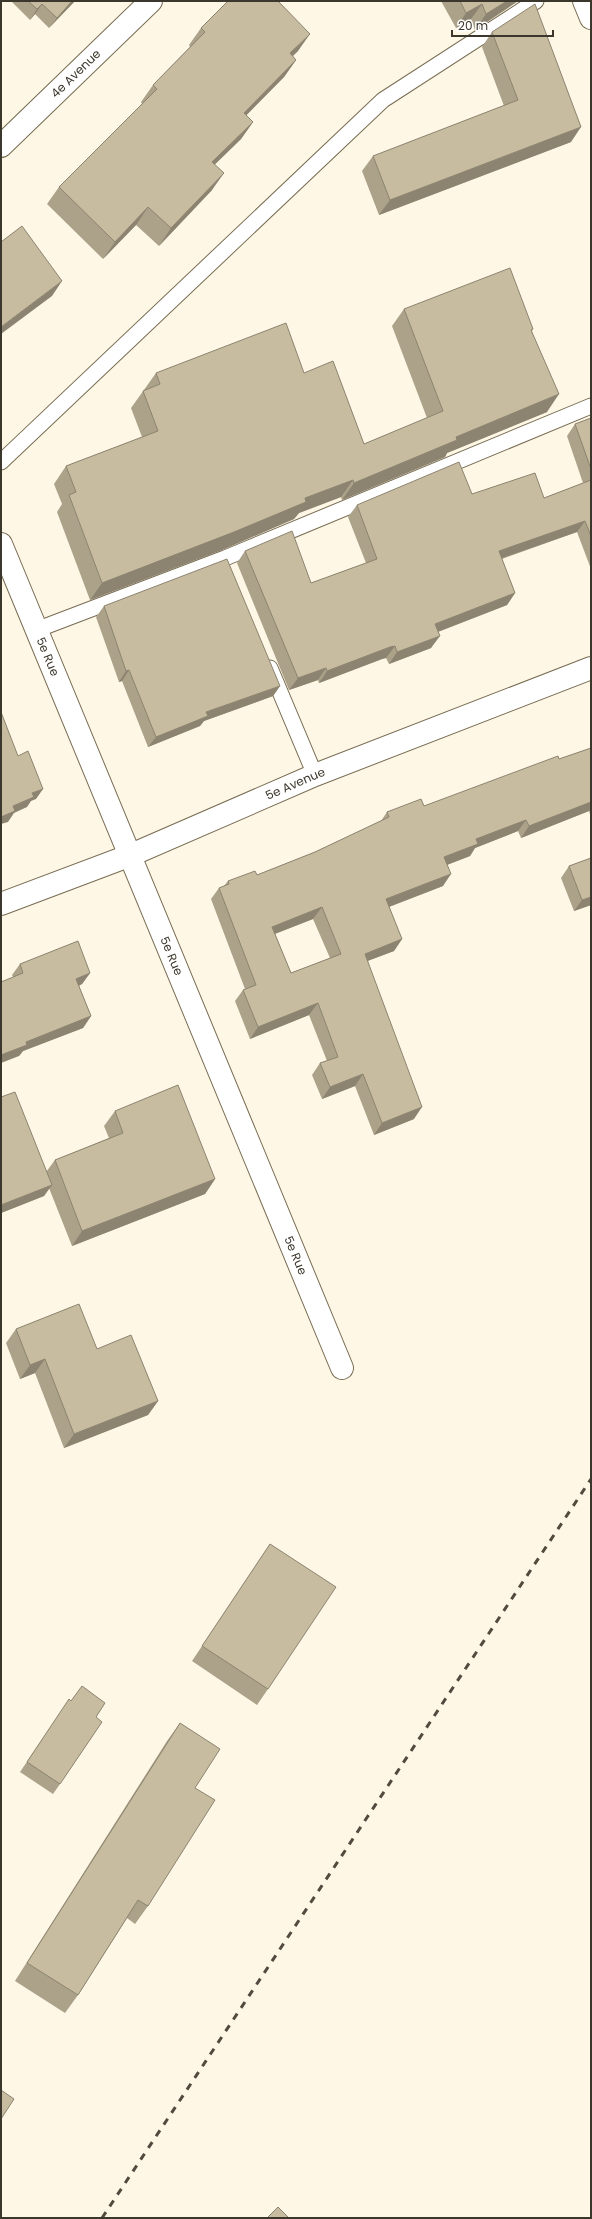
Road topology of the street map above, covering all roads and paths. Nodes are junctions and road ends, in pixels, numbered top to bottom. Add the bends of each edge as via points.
1 (152, 1) edge
2 (536, 1) edge
3 (584, 1) edge
4 (591, 18) edge
5 (1, 146) edge
6 (591, 406) edge
7 (1, 462) edge
8 (1, 544) edge
9 (225, 558) junction
10 (231, 573) edge
11 (36, 630) junction
12 (264, 652) edge
13 (591, 668) edge
14 (315, 775) junction
15 (131, 855) junction
16 (1, 904) edge
17 (342, 1368) dead end

1 - 5 street, 4e Avenue
2 - 7 lane via 383,100
3 - 4 street
6 - 9 lane
8 - 11 street, 5e Rue
9 - 10 lane
9 - 11 lane
11 - 15 street, 5e Rue
12 - 14 lane
13 - 14 street, 5e Avenue
14 - 15 street, 5e Avenue
15 - 16 street, 5e Avenue
15 - 17 street, 5e Rue

